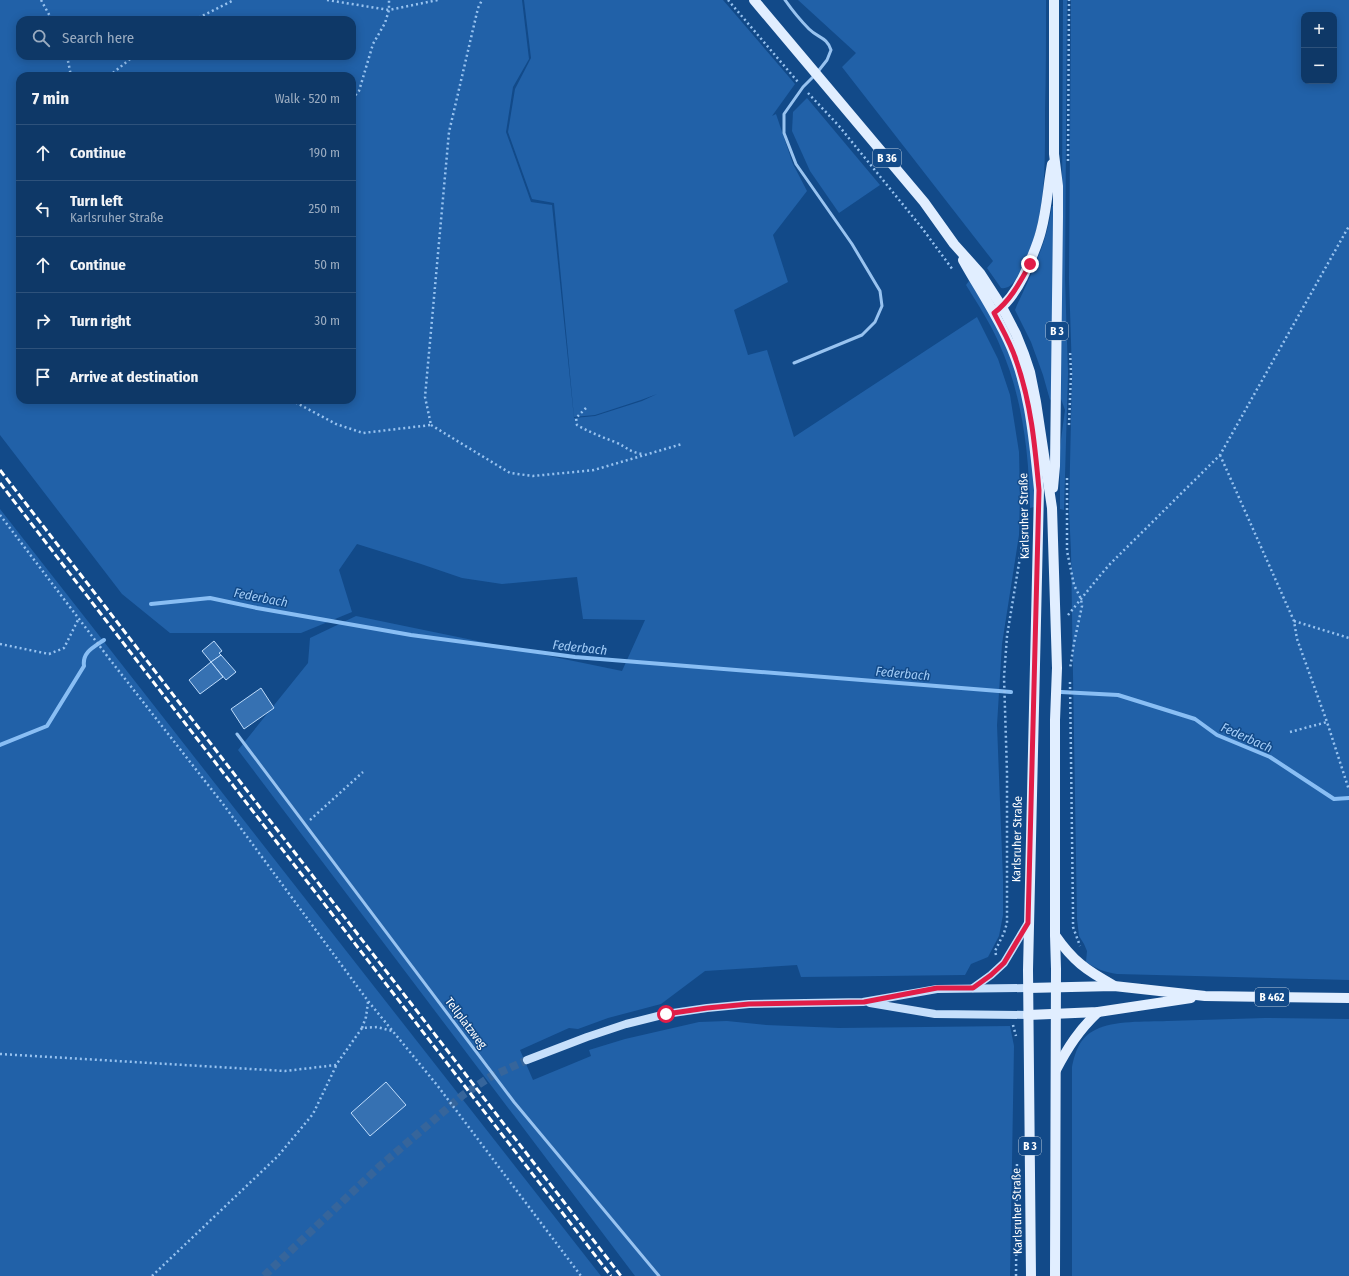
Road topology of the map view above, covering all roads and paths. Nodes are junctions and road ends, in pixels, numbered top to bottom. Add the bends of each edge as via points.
1 (41, 0) edge
2 (234, 0) edge
3 (327, 0) edge
4 (389, 0) edge
5 (438, 0) edge
6 (482, 0) edge
7 (728, 0) edge
8 (754, 0) edge
9 (786, 0) edge
10 (1054, 0) edge
11 (389, 10) junction
12 (50, 16) edge
13 (202, 16) edge
14 (68, 60) edge
15 (129, 60) edge
16 (70, 72) edge
17 (114, 72) edge
18 (816, 74) junction
19 (803, 87) junction
20 (356, 93) edge
21 (1054, 154) junction
22 (1349, 226) edge
23 (956, 274) dead end
24 (998, 310) junction
25 (794, 363) dead end
26 (298, 404) edge
27 (586, 408) dead end
28 (431, 425) junction
29 (682, 444) dead end
30 (645, 455) junction
31 (1220, 455) junction
32 (1052, 508) junction
33 (0, 515) edge
34 (1026, 523) dead end
35 (1081, 599) junction
36 (79, 618) junction
37 (1294, 621) junction
38 (1056, 628) junction
39 (1349, 638) edge
40 (0, 644) edge
41 (1070, 671) dead end
42 (1070, 678) dead end
43 (1070, 720) dead end
44 (1327, 722) junction
45 (1290, 732) dead end
46 (236, 734) dead end
47 (363, 772) dead end
48 (1349, 789) edge
49 (305, 824) junction
50 (1028, 923) junction
51 (1055, 935) junction
52 (1004, 963) junction
53 (1114, 986) junction
54 (1056, 987) junction
55 (973, 988) junction
56 (1028, 988) junction
57 (1205, 996) junction
58 (1349, 998) edge
59 (368, 1001) junction
60 (864, 1002) junction
61 (1098, 1012) junction
62 (1028, 1015) junction
63 (1056, 1015) junction
64 (362, 1028) junction
65 (393, 1031) junction
66 (0, 1054) edge
67 (527, 1060) tunnel mouth
68 (336, 1065) junction
69 (1055, 1073) junction
70 (152, 1276) edge
71 (581, 1276) edge
72 (659, 1276) edge
73 (1031, 1276) edge
74 (1055, 1276) edge

1 - 12 path
2 - 13 path
3 - 11 path
4 - 11 path
5 - 11 path
6 - 28 path via 449,132 425,397
7 - 19 path
8 - 18 main road, B 36
9 - 18 lane via 811,31 824,38 832,50
10 - 21 main road, B 3
11 - 20 path via 385,23 372,44
14 - 16 path
15 - 17 path
18 - 19 lane
18 - 24 main road, B 36 via 980,273
19 - 23 path via 839,126
19 - 25 lane via 784,114 784,133 796,164 852,244 880,291 882,306 876,322 862,335
21 - 24 main road, B 3 via 1045,213 1035,250 1018,286
21 - 32 main road, B 3 via 1058,186 1058,224 1055,466
22 - 31 path
24 - 32 main road, B 36 via 1016,334 1030,372
24 - 50 main road, Karlsruher Straße / B 3 via 1028,403 1034,436 1039,502
26 - 28 path via 336,424 363,433
27 - 30 path via 576,418 577,425 633,453
28 - 30 path via 510,473 533,476 594,470
29 - 30 path
31 - 35 path via 1110,564
31 - 37 path
32 - 38 main road, B 3
33 - 36 path
34 - 52 path via 1007,636 1004,676 1007,780 1006,923 995,951 996,957
35 - 38 path
35 - 41 path via 1082,606
36 - 40 path via 64,648 50,654
36 - 59 path via 223,804
37 - 39 path
37 - 44 path via 1297,639
38 - 51 main road, B 3
42 - 43 path
44 - 45 path
44 - 48 path
46 - 49 lane, Tellplatzweg
47 - 49 path
49 - 72 lane, Tellplatzweg via 514,1102
50 - 52 main road
50 - 56 main road, Karlsruher Straße / B 3
51 - 53 main road via 1076,961
51 - 54 main road, B 3
52 - 55 main road
53 - 54 main road, B 462
53 - 57 main road, B 462
54 - 56 main road, B 462
54 - 63 main road, B 3
55 - 56 main road
55 - 60 main road via 937,988
56 - 62 main road, Karlsruher Straße / B 3
57 - 58 main road, B 462
57 - 61 main road, B 462
59 - 64 path
59 - 65 path
60 - 62 main road via 935,1014
60 - 67 main road via 749,1004 666,1014 626,1024
61 - 63 main road, B 462
61 - 69 main road via 1077,1034
62 - 63 main road, B 462
62 - 73 main road, Karlsruher Straße / B 3
63 - 69 main road, B 3
64 - 65 path via 377,1027
64 - 68 path
65 - 71 path via 437,1085
66 - 68 path via 285,1071
68 - 70 path via 313,1114 278,1156
69 - 74 main road, B 3

